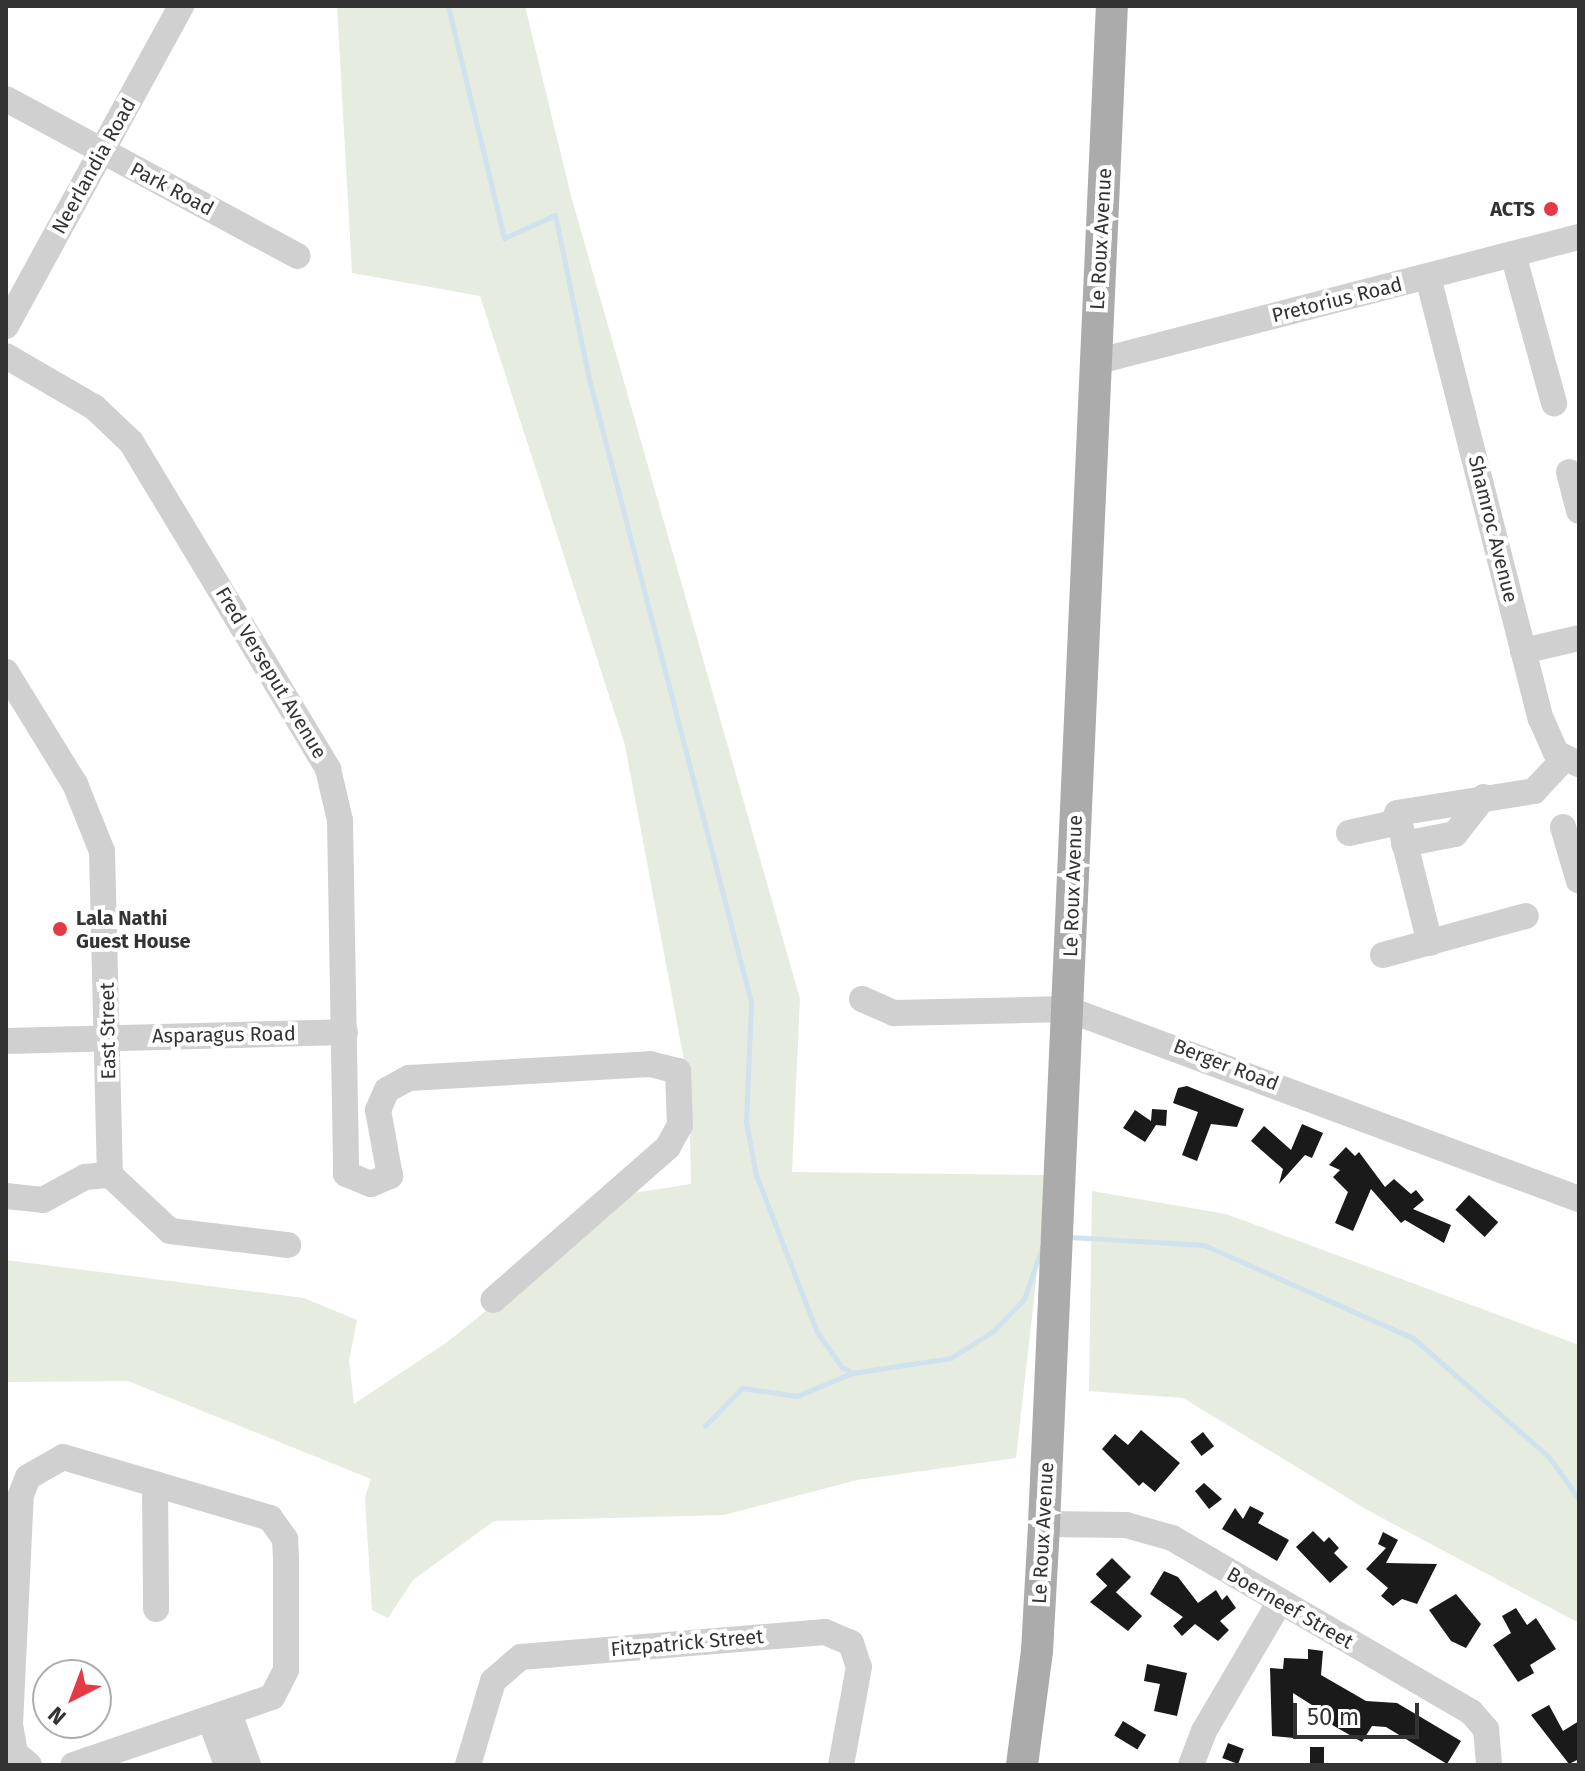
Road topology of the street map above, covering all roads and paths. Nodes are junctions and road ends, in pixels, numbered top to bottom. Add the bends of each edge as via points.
1 (181, 6) edge
2 (1112, 6) edge
3 (6, 99) edge
4 (103, 152) junction
5 (1579, 237) edge
6 (1513, 254) junction
7 (297, 256) dead end
8 (1428, 277) junction
9 (6, 326) edge
10 (6, 356) edge
11 (1095, 362) junction
12 (1554, 403) dead end
13 (1569, 472) dead end
14 (1579, 511) edge
15 (1579, 638) edge
16 (1523, 651) junction
17 (6, 672) edge
18 (1571, 762) edge
19 (1400, 826) junction
20 (1563, 827) dead end
21 (1349, 833) dead end
22 (1579, 881) edge
23 (1526, 916) dead end
24 (1430, 943) junction
25 (1383, 955) dead end
26 (862, 999) dead end
27 (1067, 1009) junction
28 (345, 1032) junction
29 (110, 1037) junction
30 (6, 1041) edge
31 (110, 1175) junction
32 (6, 1196) edge
33 (1579, 1199) edge
34 (288, 1245) dead end
35 (493, 1300) dead end
36 (155, 1484) junction
37 (1044, 1524) junction
38 (1279, 1603) junction
39 (156, 1609) dead end
40 (219, 1716) junction
41 (29, 1765) edge
42 (73, 1765) edge
43 (227, 1765) edge
44 (248, 1765) edge
45 (468, 1765) edge
46 (841, 1765) edge
47 (1022, 1765) edge
48 (1191, 1765) edge
49 (1489, 1765) edge

1 - 4 street, Neerlandia Road
2 - 11 main road, Le Roux Avenue
3 - 4 street, Park Road
4 - 7 street, Park Road
4 - 9 street, Neerlandia Road
5 - 6 street, Pretorius Road
6 - 8 street, Pretorius Road
6 - 12 street
8 - 11 street, Pretorius Road
8 - 16 street, Shamroc Avenue
10 - 28 street, Fred Verseput Avenue via 94,407 131,442 328,769 340,820
11 - 27 main road, Le Roux Avenue
13 - 14 street
15 - 16 street
16 - 18 street, Shamroc Avenue via 1550,745
17 - 29 street, East Street via 75,784 98,834
18 - 19 street via 1534,791 1484,797 1455,834
19 - 21 street
19 - 24 street
20 - 22 street
23 - 24 street
24 - 25 street
26 - 27 street, Berger Road via 894,1013
27 - 33 street, Berger Road
27 - 37 main road, Le Roux Avenue
28 - 29 street, Asparagus Road
28 - 35 street, Fred Verseput Avenue via 346,1174 371,1184 390,1176 378,1110 387,1090 409,1078 643,1064 676,1068 682,1113 668,1147
29 - 30 street, Asparagus Road
29 - 31 street, East Street
31 - 32 street via 85,1177 43,1200
31 - 34 street via 170,1231
36 - 39 street
36 - 40 street via 255,1510 270,1518 285,1539 283,1680 263,1704
36 - 41 street via 63,1457 28,1477 21,1495 10,1725 15,1753
37 - 38 street, Boerneef Street via 1152,1529
37 - 47 main road, Le Roux Avenue via 1037,1651
38 - 48 street via 1204,1731
38 - 49 street, Boerneef Street via 1471,1712 1486,1729
40 - 42 street
40 - 43 street
40 - 44 street
45 - 46 street, Fitzpatrick Street via 493,1681 521,1657 825,1632 851,1643 859,1667

